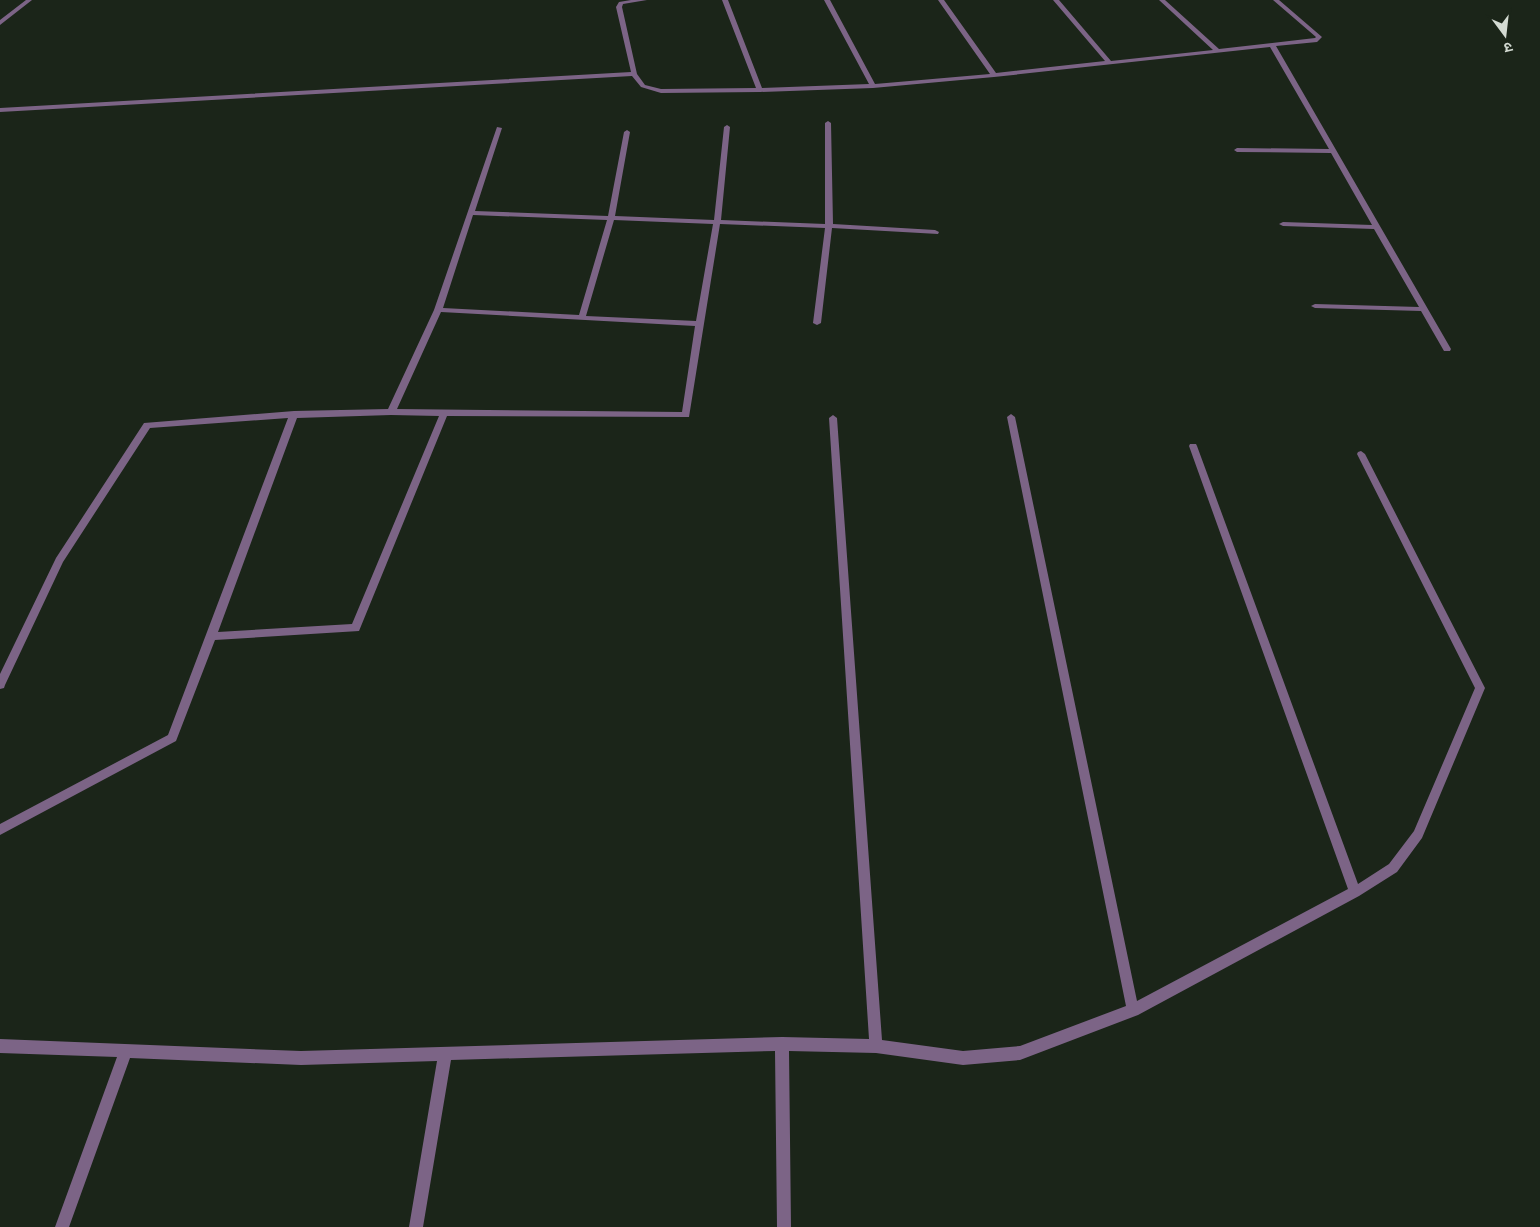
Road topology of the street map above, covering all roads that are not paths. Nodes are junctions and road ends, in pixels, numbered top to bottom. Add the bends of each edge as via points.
1 (29, 0) edge
2 (644, 0) edge
3 (725, 0) edge
4 (827, 0) edge
5 (942, 0) edge
6 (1056, 0) edge
7 (1162, 0) edge
8 (1276, 0) edge
9 (0, 23) edge
10 (1272, 45) junction
11 (1218, 51) junction
12 (1110, 63) junction
13 (634, 74) junction
14 (994, 75) junction
15 (873, 86) junction
16 (760, 90) junction
17 (0, 110) edge
18 (828, 123) dead end
19 (727, 127) dead end
20 (499, 128) dead end
21 (627, 132) dead end
22 (1237, 150) dead end
23 (1332, 150) junction
24 (471, 213) junction
25 (611, 219) junction
26 (717, 223) junction
27 (1283, 224) dead end
28 (829, 226) junction
29 (1376, 227) junction
30 (935, 232) dead end
31 (1315, 306) dead end
32 (1424, 309) junction
33 (438, 310) junction
34 (582, 317) junction
35 (817, 323) dead end
36 (699, 324) junction
37 (1447, 350) dead end
38 (391, 412) junction
39 (444, 413) junction
40 (294, 414) junction
41 (1011, 417) dead end
42 (833, 418) dead end
43 (1193, 446) dead end
44 (1361, 454) dead end
45 (211, 636) junction
46 (0, 685) edge
47 (0, 830) edge
48 (1355, 892) junction
49 (1133, 1010) junction
50 (782, 1044) junction
51 (0, 1046) edge
52 (876, 1046) junction
53 (126, 1050) junction
54 (445, 1054) junction
55 (62, 1227) edge
56 (416, 1227) edge
57 (784, 1227) edge

1 - 9 street
2 - 13 street via 621,3 620,7
3 - 16 street
4 - 15 street
5 - 14 street
6 - 12 street
7 - 11 street
8 - 10 street via 1319,36 1317,40
10 - 11 street
10 - 23 street
11 - 12 street
12 - 14 street
13 - 16 street via 642,86 661,91
13 - 17 street
14 - 15 street
15 - 16 street
18 - 28 street
19 - 26 street
20 - 24 street
21 - 25 street
22 - 23 street
23 - 29 street
24 - 25 street
24 - 33 street
25 - 26 street
25 - 34 street
26 - 28 street
26 - 36 street
27 - 29 street
28 - 30 street
28 - 35 street
29 - 32 street
31 - 32 street
32 - 37 street
33 - 34 street
33 - 38 street
34 - 36 street
36 - 39 street via 686,415
38 - 39 street
38 - 40 street
39 - 45 street via 355,628
40 - 45 street
40 - 46 street via 147,425 59,561
41 - 49 street
42 - 52 street
43 - 48 street
44 - 48 street via 1480,688 1418,834 1393,868
45 - 47 street via 172,738
48 - 49 street
49 - 52 street via 1020,1053 963,1058
50 - 52 street
50 - 54 street
50 - 57 street
51 - 53 street
53 - 54 street via 301,1058
53 - 55 street
54 - 56 street

